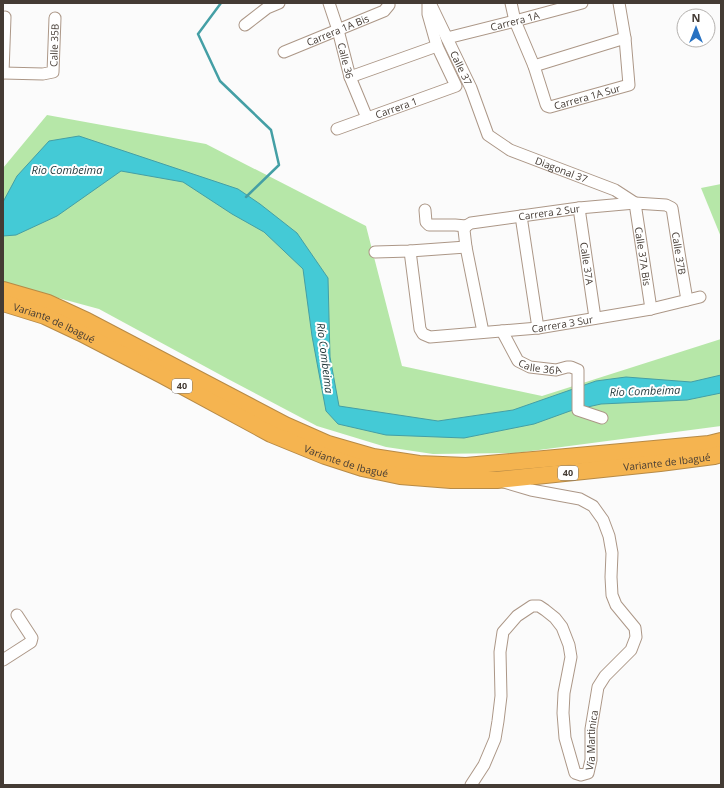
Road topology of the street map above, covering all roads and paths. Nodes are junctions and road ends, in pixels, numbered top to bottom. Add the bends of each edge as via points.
1 (279, 3) edge
2 (329, 3) edge
3 (429, 3) edge
4 (511, 3) edge
5 (582, 3) edge
6 (619, 3) edge
7 (389, 4) edge
8 (5, 17) dead end
9 (55, 18) dead end
10 (516, 22) junction
11 (246, 25) dead end
12 (338, 30) junction
13 (447, 38) junction
14 (625, 38) junction
15 (437, 46) junction
16 (284, 52) dead end
17 (534, 66) junction
18 (3, 73) edge
19 (350, 77) junction
20 (456, 86) joint
21 (367, 118) junction
22 (337, 129) dead end
23 (488, 135) joint
24 (635, 203) junction
25 (670, 207) joint
26 (579, 208) junction
27 (425, 210) dead end
28 (521, 216) junction
29 (466, 226) junction
30 (466, 247) junction
31 (375, 252) dead end
32 (410, 252) junction
33 (3, 290) edge
34 (700, 297) dead end
35 (687, 300) junction
36 (3, 303) edge
37 (651, 309) junction
38 (595, 318) junction
39 (538, 328) junction
40 (502, 331) junction
41 (482, 332) junction
42 (602, 418) dead end
43 (721, 441) edge
44 (721, 454) edge
45 (497, 480) junction
46 (17, 615) dead end
47 (3, 660) edge
48 (471, 785) edge

1 - 11 street via 267,8
2 - 12 street, Calle 36
3 - 13 street, Calle 37
3 - 15 street, Calle 37 via 428,14
4 - 10 street
5 - 10 street, Carrera 1A
6 - 14 street
7 - 12 street, Carrera 1A Bis via 384,11
8 - 18 street
9 - 18 street, Calle 35B via 53,72
10 - 13 street, Carrera 1A
10 - 17 street
12 - 16 street, Carrera 1A Bis
12 - 19 street, Calle 36
13 - 23 street, Calle 37
14 - 17 street
14 - 17 street, Carrera 1A Sur via 629,85 550,107 546,104
15 - 19 street
15 - 20 street, Calle 37
19 - 21 street, Calle 36
20 - 21 street, Carrera 1
21 - 22 street, Carrera 1
23 - 24 street, Diagonal 37 via 510,150 615,190
24 - 25 street, Carrera 2 Sur
24 - 26 street, Carrera 2 Sur
24 - 37 street, Calle 37A Bis
25 - 35 street, Calle 37B
26 - 28 street, Carrera 2 Sur
26 - 38 street, Calle 37A
27 - 29 street, Carrera 2 Sur via 426,222 429,225
28 - 29 street, Carrera 2 Sur via 471,223
28 - 39 street
29 - 30 street
30 - 32 street
30 - 41 street
31 - 32 street
32 - 41 street, Carrera 3 Sur via 420,330 423,334 430,337
33 - 43 highway, Variante de Ibagué / 40 via 48,303 87,321 285,425 328,444 373,457 419,464 466,466
34 - 35 street, Carrera 3 Sur
35 - 37 street, Carrera 3 Sur
36 - 45 highway, Variante de Ibagué / 40 via 45,316 81,333 271,434 325,456 362,468 400,476
37 - 38 street, Carrera 3 Sur
38 - 39 street, Carrera 3 Sur
39 - 40 street, Carrera 3 Sur
40 - 41 street, Carrera 3 Sur
40 - 42 street, Calle 36A via 518,361 530,367 556,370 571,367 578,370 578,410
44 - 45 highway, Variante de Ibagué / 40
45 - 48 street, Vía Martinica via 531,490 580,499 594,506 609,536 612,553 612,595 616,605 635,628 636,637 631,650 605,676 598,687 591,729 591,760 588,773 575,773 565,738 564,693 571,657 562,626 539,606 532,606 517,616 503,632 500,652 501,696 495,739 484,765
46 - 47 street via 32,638 31,642

